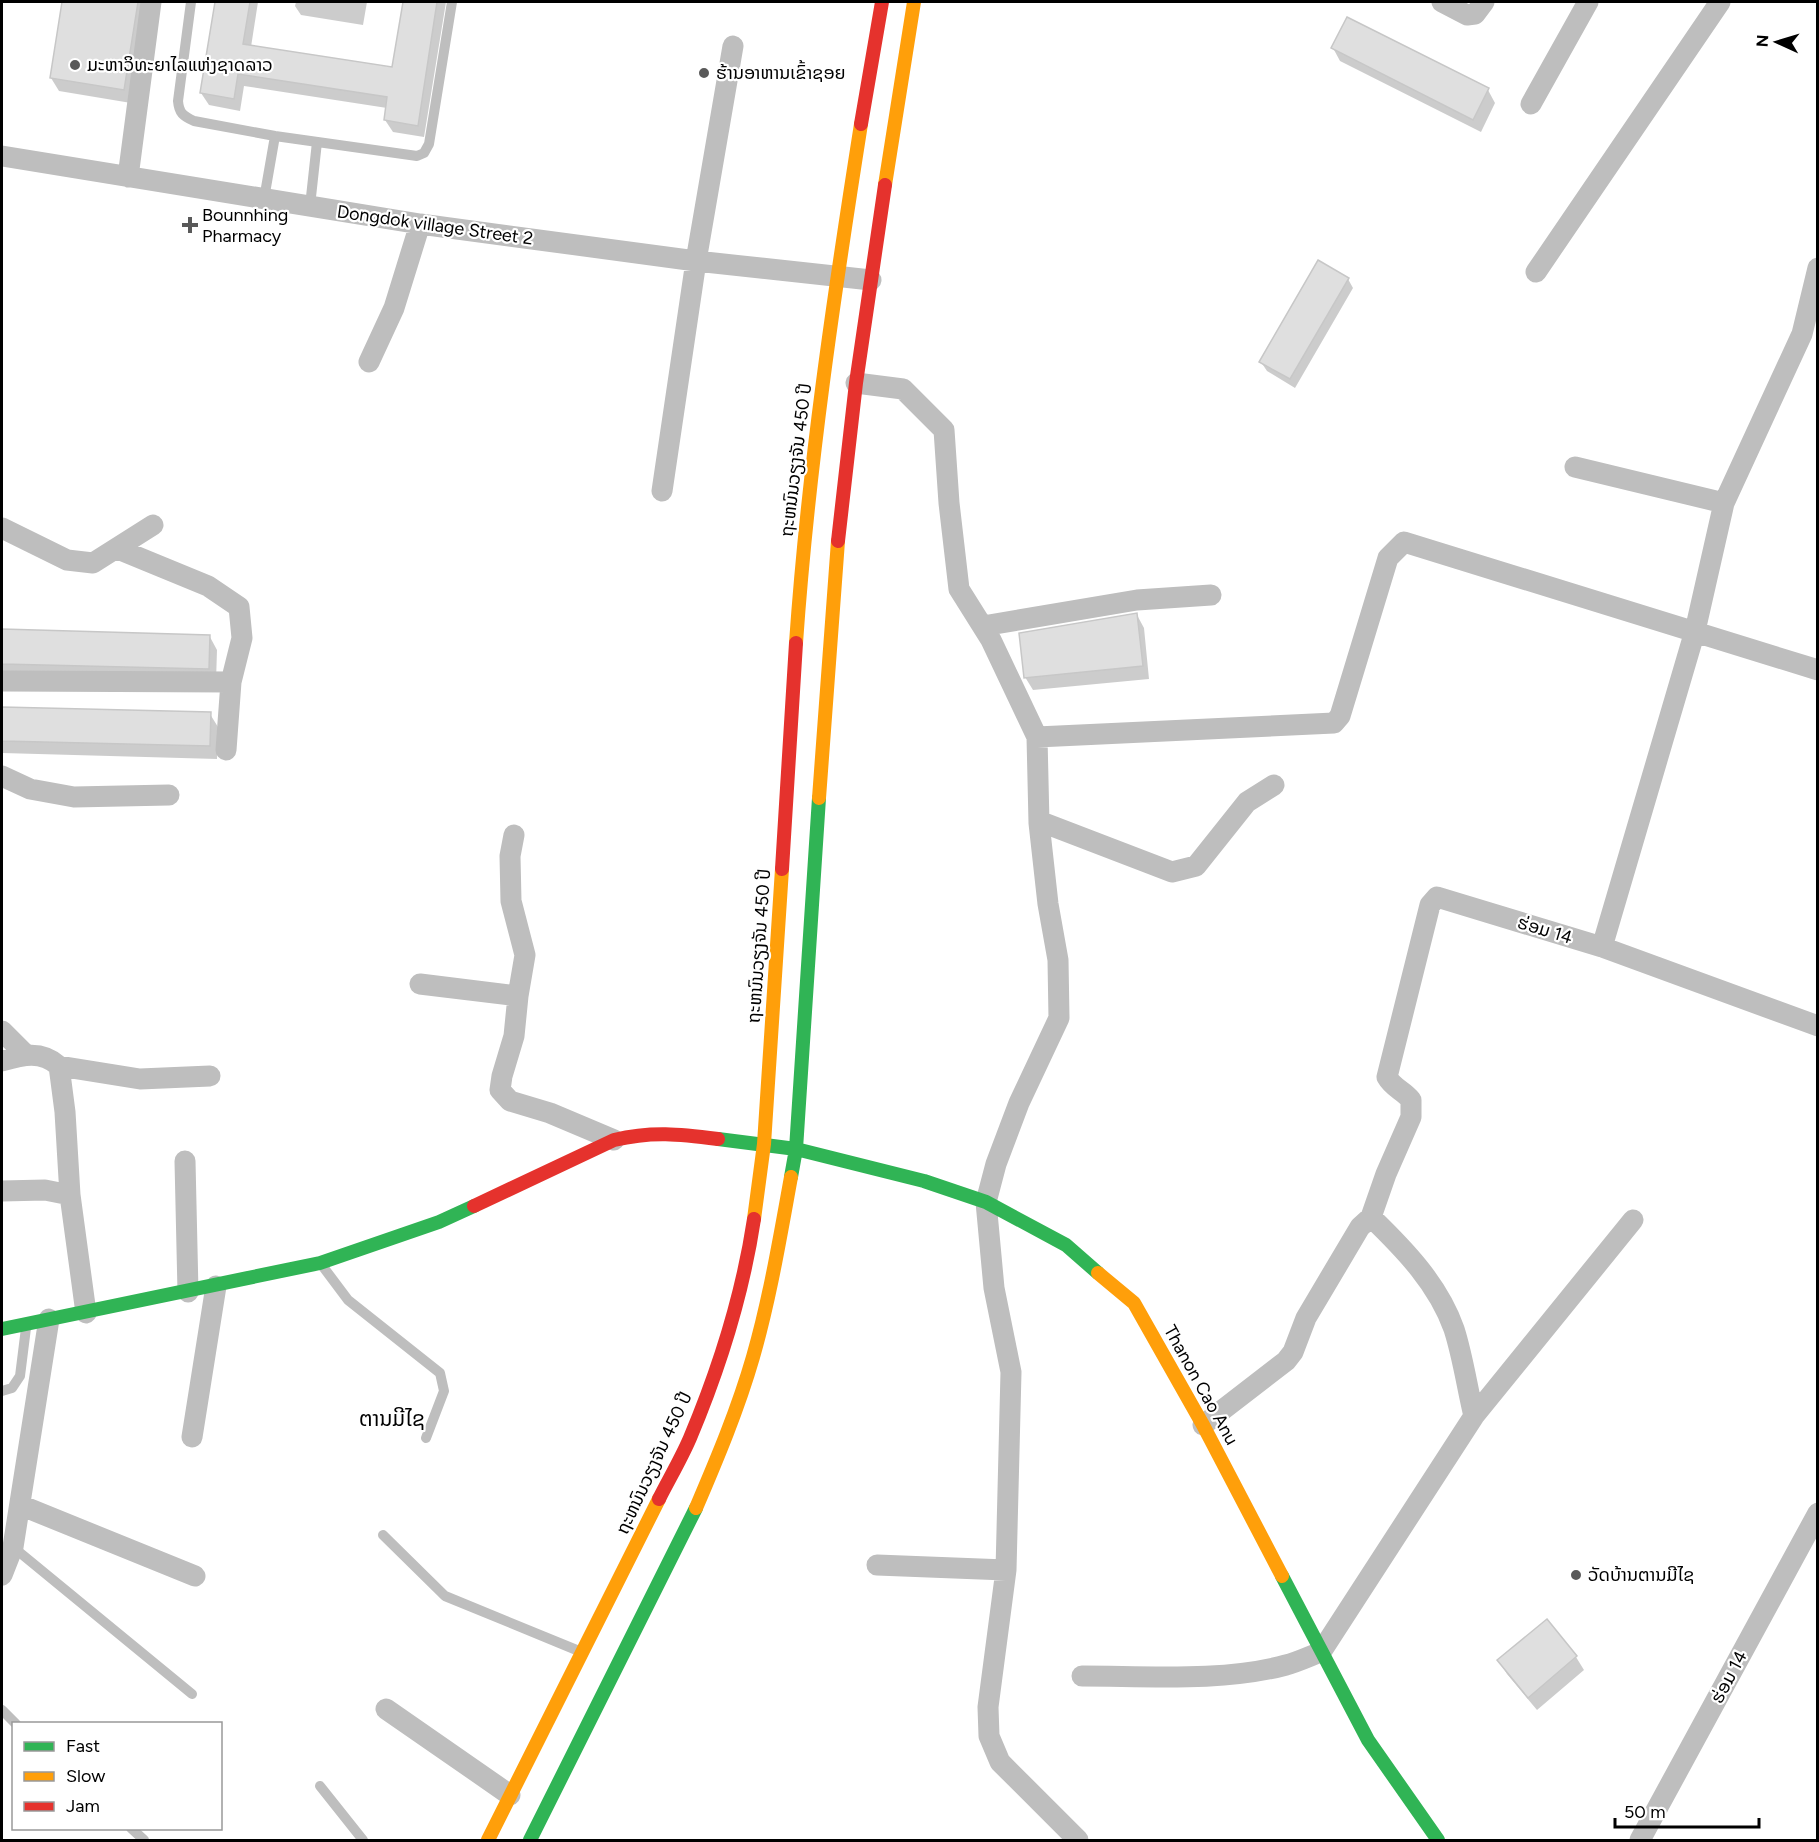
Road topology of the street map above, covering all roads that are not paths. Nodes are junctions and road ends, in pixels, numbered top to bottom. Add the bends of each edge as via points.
1 (151, 2) edge
2 (191, 2) edge
3 (452, 2) edge
4 (882, 2) edge
5 (914, 2) edge
6 (1442, 2) edge
7 (1484, 2) edge
8 (1588, 2) edge
9 (1720, 2) edge
10 (732, 46) dead end
11 (1531, 104) dead end
12 (275, 136) junction
13 (317, 142) junction
14 (2, 156) edge
15 (128, 177) junction
16 (264, 199) junction
17 (310, 206) junction
18 (420, 224) junction
19 (696, 261) junction
20 (1818, 268) edge
21 (1536, 272) dead end
22 (837, 276) junction
23 (871, 280) junction
24 (369, 362) dead end
25 (856, 383) junction
26 (1575, 467) dead end
27 (662, 491) dead end
28 (1724, 503) junction
29 (153, 525) dead end
30 (2, 528) edge
31 (118, 549) junction
32 (1211, 595) dead end
33 (982, 626) junction
34 (1695, 631) junction
35 (1818, 670) edge
36 (2, 681) edge
37 (231, 682) junction
38 (1037, 737) junction
39 (226, 750) dead end
40 (2, 776) edge
41 (1274, 785) dead end
42 (169, 795) dead end
43 (1039, 821) junction
44 (514, 835) dead end
45 (1602, 947) junction
46 (420, 984) dead end
47 (518, 996) junction
48 (1818, 1026) edge
49 (2, 1031) edge
50 (25, 1054) junction
51 (2, 1061) edge
52 (59, 1066) junction
53 (210, 1076) dead end
54 (614, 1140) junction
55 (764, 1144) junction
56 (796, 1149) junction
57 (184, 1161) dead end
58 (2, 1191) edge
59 (70, 1195) junction
60 (986, 1202) junction
61 (1371, 1218) junction
62 (1633, 1220) dead end
63 (320, 1263) junction
64 (216, 1286) junction
65 (188, 1292) junction
66 (86, 1313) junction
67 (49, 1319) junction
68 (27, 1324) junction
69 (2, 1329) edge
70 (2, 1391) edge
71 (1474, 1416) junction
72 (1203, 1425) junction
73 (192, 1437) dead end
74 (426, 1438) dead end
75 (20, 1504) junction
76 (1818, 1513) edge
77 (382, 1535) dead end
78 (13, 1546) junction
79 (877, 1565) dead end
80 (1006, 1570) junction
81 (2, 1575) edge
82 (195, 1576) dead end
83 (582, 1652) junction
84 (1321, 1652) junction
85 (1082, 1676) dead end
86 (192, 1694) dead end
87 (386, 1709) dead end
88 (2, 1710) edge
89 (14, 1722) edge
90 (320, 1786) dead end
91 (510, 1795) junction
92 (363, 1840) edge
93 (488, 1840) edge
94 (530, 1840) edge
95 (1078, 1840) edge
96 (1438, 1840) edge
97 (1640, 1840) edge

1 - 15 street
2 - 12 lane via 179,110 194,121
3 - 13 lane via 431,135 424,153 417,156
4 - 22 main road, ຖະຫນົນວຽງຈັນ 450 ປີ
5 - 23 main road
6 - 7 street via 1467,15 1475,14
8 - 11 street
9 - 21 street
10 - 19 street
12 - 13 lane
12 - 16 lane
13 - 17 lane
14 - 15 street, Dongdok village Street 2
15 - 16 street, Dongdok village Street 2
16 - 17 street, Dongdok village Street 2
17 - 18 street, Dongdok village Street 2
18 - 19 street, Dongdok village Street 2
18 - 24 street via 394,308
19 - 22 street, Dongdok village Street 2
19 - 27 street
20 - 28 street via 1802,334
22 - 23 street, Dongdok village Street 2
22 - 55 main road, ຖະຫນົນວຽງຈັນ 450 ປີ via 801,572
23 - 25 main road
25 - 33 street via 903,389 944,430 959,589
25 - 56 main road via 834,576
26 - 28 street
28 - 34 street
29 - 31 street
30 - 31 street via 67,560 93,563
31 - 37 street via 208,586 239,607 242,639
32 - 33 street via 1137,600
33 - 38 street
34 - 35 street
34 - 38 street via 1404,542 1388,558 1340,716 1334,723
34 - 45 street
36 - 37 street
37 - 39 street
38 - 43 street
40 - 42 street via 30,789 74,797
41 - 43 street via 1247,802 1196,866 1172,872
43 - 60 street via 1058,960 1059,1018 1019,1103
44 - 47 street via 510,856 511,901 525,955
45 - 48 street, ຮ່ອມ 14
45 - 61 street, ຮ່ອມ 14 via 1437,897 1431,904 1387,1077 1411,1100 1411,1117
46 - 47 street
47 - 54 street via 514,1036 500,1090 510,1101
49 - 50 street
50 - 51 street
50 - 52 street via 42,1055
52 - 53 street via 140,1079
52 - 59 street
54 - 55 main road, Thanon Cao Anu via 667,1133
54 - 63 main road, Thanon Cao Anu via 439,1222
55 - 56 main road, Thanon Cao Anu
55 - 83 main road, ຖະຫນົນວຽງຈັນ 450 ປີ via 748,1259 723,1348 690,1438
56 - 60 main road, Thanon Cao Anu via 924,1181
56 - 94 main road via 777,1262 753,1357 721,1450 692,1518
57 - 65 street
58 - 59 street via 45,1190
59 - 66 street
60 - 72 main road, Thanon Cao Anu via 1066,1245 1134,1303
60 - 80 street via 994,1288 1011,1372
61 - 71 street via 1411,1257 1434,1289 1454,1329
61 - 72 street via 1360,1227 1306,1318 1286,1362
62 - 71 street
63 - 64 main road, Thanon Cao Anu
63 - 74 lane via 348,1300 440,1373 444,1391
64 - 65 main road, Thanon Cao Anu
64 - 73 street
65 - 66 main road, Thanon Cao Anu
66 - 67 main road, Thanon Cao Anu
67 - 68 main road, Thanon Cao Anu
67 - 75 street
68 - 69 main road, Thanon Cao Anu
68 - 70 lane via 20,1376 12,1389
71 - 84 street
72 - 84 main road, Thanon Cao Anu
75 - 78 street
75 - 82 street
76 - 97 street, ຮ່ອມ 14
77 - 83 lane via 445,1596
78 - 81 street
78 - 86 lane
79 - 80 street
80 - 95 street via 988,1707 989,1736 1000,1762
83 - 91 main road, ຖະຫນົນວຽງຈັນ 450 ປີ
84 - 85 street via 1287,1665 1242,1673
84 - 96 main road, Thanon Cao Anu via 1368,1740
87 - 91 street
88 - 89 lane
90 - 92 lane
91 - 93 main road, ຖະຫນົນວຽງຈັນ 450 ປີ

